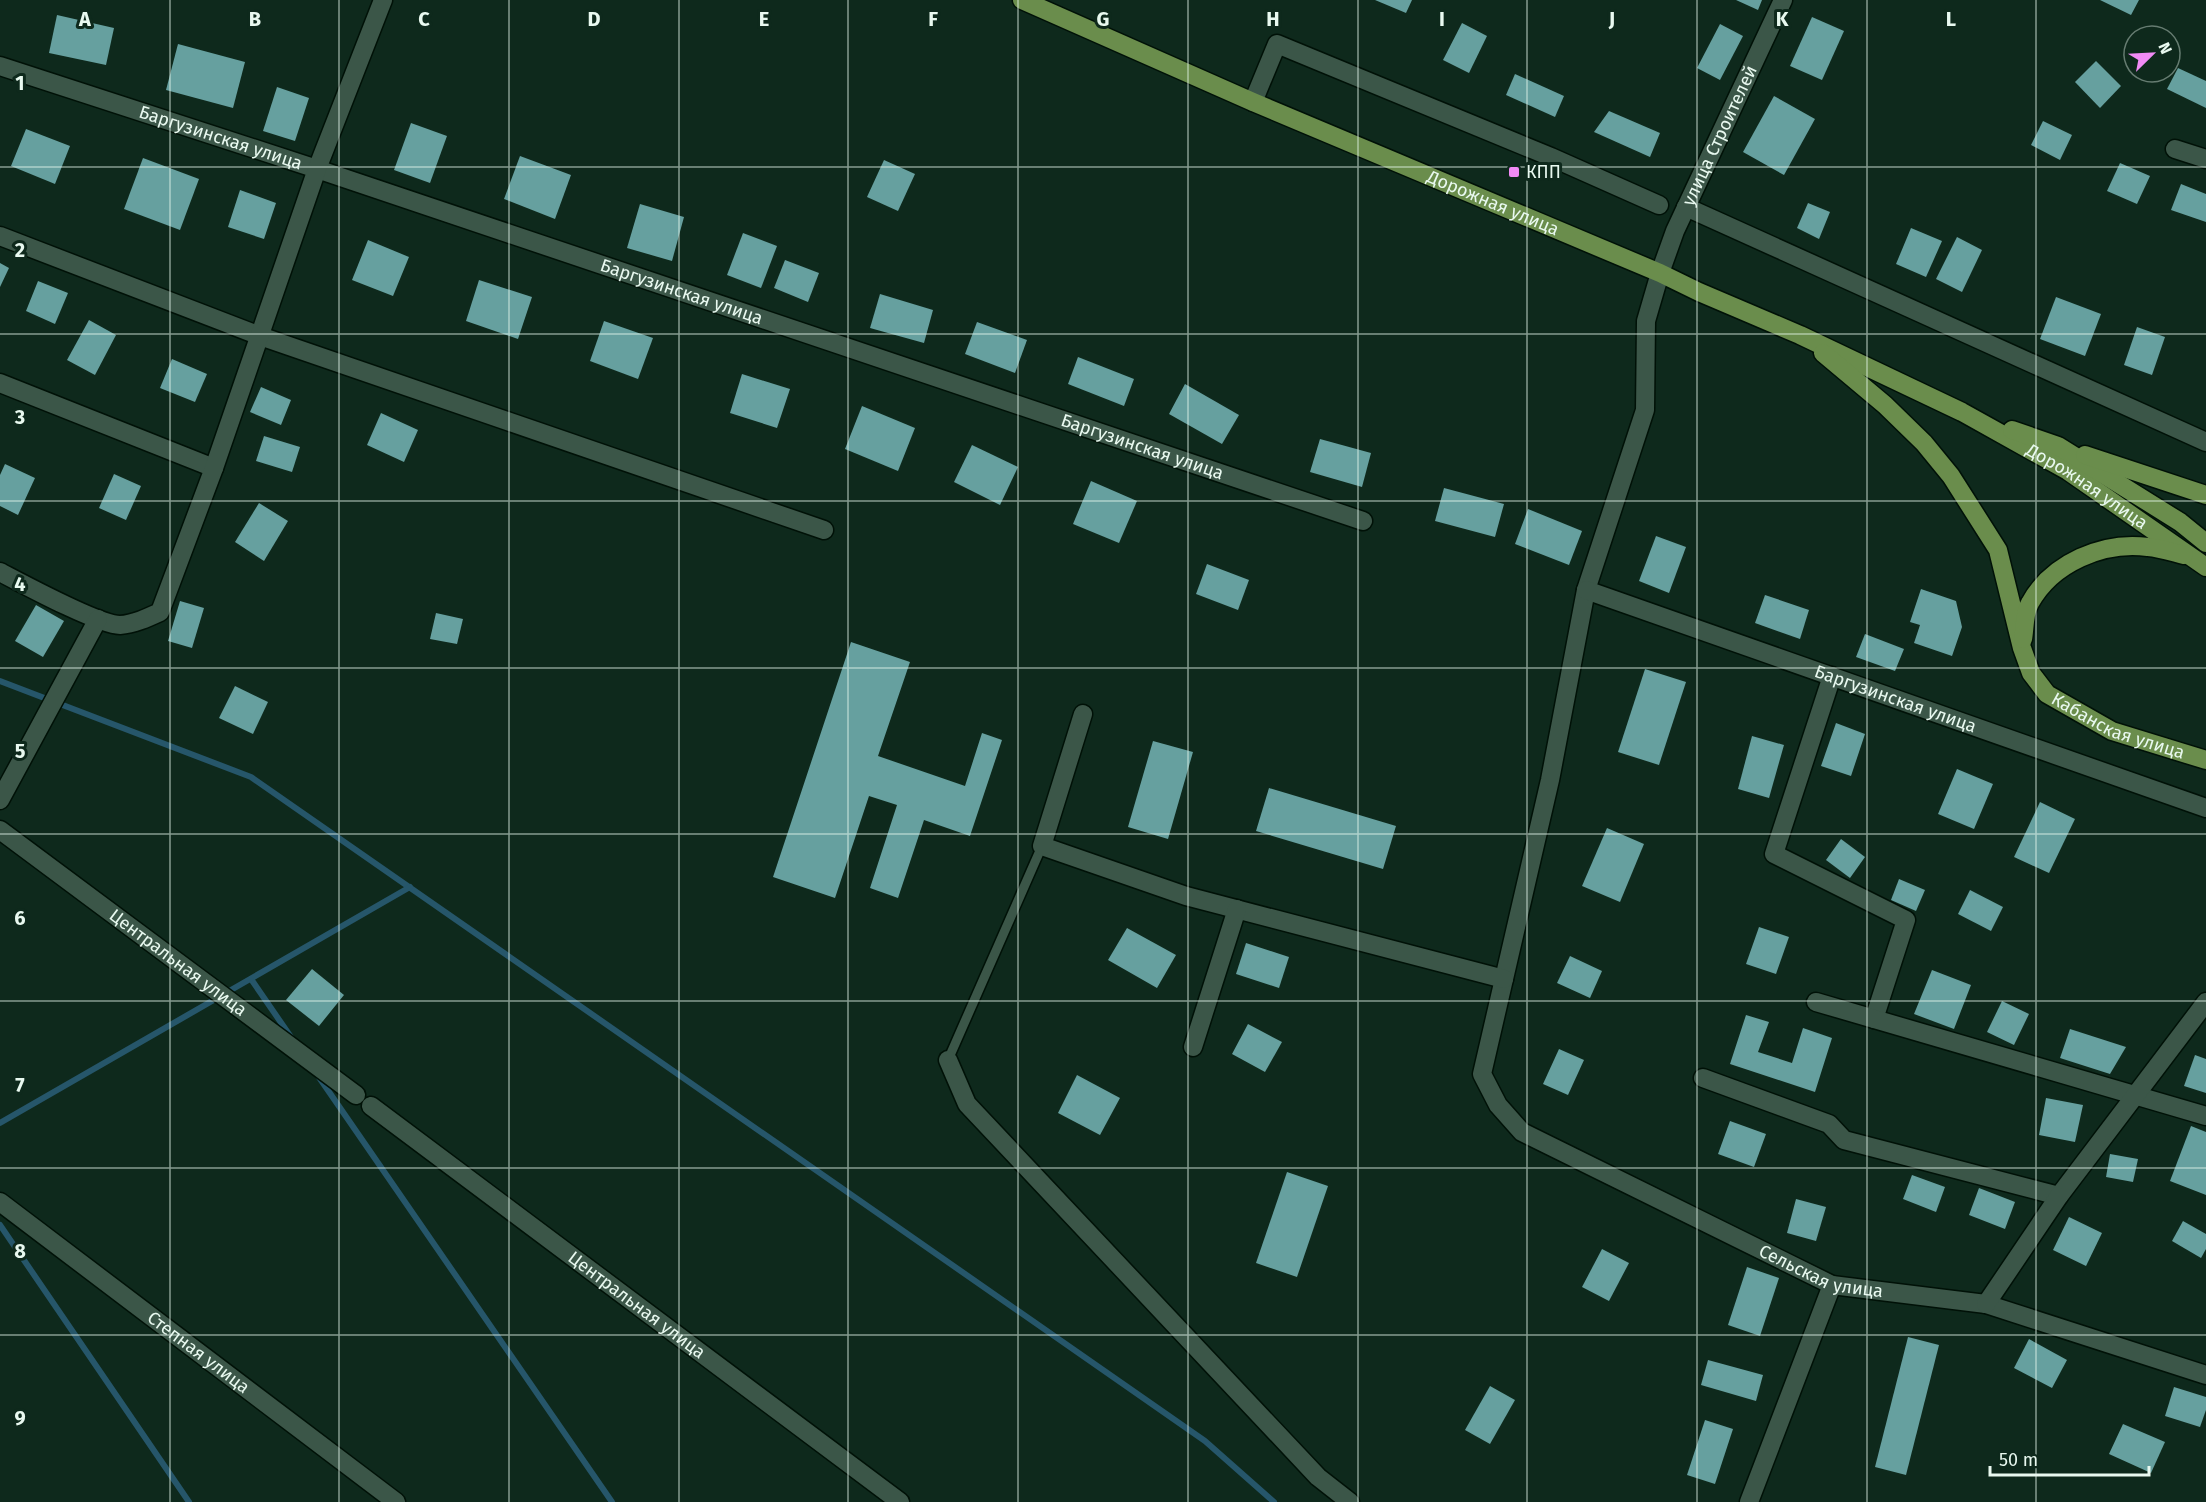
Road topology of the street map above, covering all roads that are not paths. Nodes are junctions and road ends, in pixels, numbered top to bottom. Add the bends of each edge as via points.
1 (382, 0) edge
2 (1022, 0) edge
3 (1783, 0) edge
4 (0, 66) edge
5 (1253, 102) junction
6 (2175, 148) dead end
7 (2206, 159) edge
8 (317, 169) junction
9 (1659, 205) dead end
10 (1686, 207) junction
11 (0, 236) edge
12 (1660, 273) junction
13 (1800, 335) junction
14 (260, 336) junction
15 (0, 383) edge
16 (1962, 412) junction
17 (2206, 442) edge
18 (2058, 446) junction
19 (214, 468) junction
20 (2206, 495) edge
21 (1364, 521) dead end
22 (824, 530) dead end
23 (2206, 543) edge
24 (2200, 562) edge
25 (0, 572) edge
26 (1586, 590) junction
27 (98, 619) junction
28 (2022, 648) junction
29 (1832, 676) junction
30 (1083, 714) dead end
31 (2206, 760) edge
32 (0, 800) edge
33 (2206, 808) edge
34 (0, 830) edge
35 (1042, 846) junction
36 (1237, 909) junction
37 (1504, 979) junction
38 (1816, 1002) dead end
39 (2206, 1002) edge
40 (1874, 1019) junction
41 (1193, 1047) dead end
42 (948, 1060) joint
43 (1482, 1074) joint
44 (1703, 1078) dead end
45 (356, 1095) dead end
46 (2136, 1096) junction
47 (372, 1106) dead end
48 (2206, 1116) edge
49 (2059, 1196) junction
50 (0, 1202) edge
51 (1832, 1285) junction
52 (1986, 1304) junction
53 (2206, 1375) edge
54 (396, 1502) edge
55 (900, 1502) edge
56 (1350, 1502) edge
57 (1749, 1502) edge

1 - 8 street
2 - 5 main road, Дорожная улица
3 - 10 street, улица Строителей
4 - 8 street, Баргузинская улица
5 - 9 street via 1277,44
5 - 12 main road, Дорожная улица
6 - 7 street
8 - 14 street
8 - 21 street, Баргузинская улица
10 - 12 street, улица Строителей
10 - 17 street
11 - 14 street
12 - 13 main road, Дорожная улица
12 - 26 street, улица Строителей via 1646,321 1646,410
13 - 16 main road, Дорожная улица
13 - 28 main road, Кабанская улица via 1885,405 1951,476 1998,550
14 - 19 street
14 - 22 street
15 - 19 street
16 - 18 main road, Дорожная улица
16 - 24 main road, Дорожная улица via 2068,471
18 - 20 main road
18 - 23 main road, Дорожная улица via 2180,522
19 - 27 street via 160,612 117,625
24 - 28 main road via 2147,546 2112,548 2073,560 2044,584 2028,605
25 - 27 street
26 - 29 street, Баргузинская улица
26 - 37 street, улица Строителей via 1550,780
27 - 32 street
28 - 31 main road, Кабанская улица via 2031,673 2047,694 2112,731
29 - 33 street, Баргузинская улица
29 - 40 street via 1774,854 1905,920
30 - 35 street
34 - 45 street, Центральная улица
35 - 36 street via 1186,896
35 - 42 lane
36 - 37 street
36 - 41 street
37 - 43 street, улица Строителей
38 - 40 street
39 - 46 street
40 - 46 street
42 - 56 street via 968,1104 1318,1477
43 - 51 street, Сельская улица via 1497,1105 1522,1132
44 - 49 street via 1829,1124 1844,1140
46 - 48 street
46 - 49 street
47 - 55 street, Центральная улица
49 - 52 street
50 - 54 street, Степная улица
51 - 52 street, Сельская улица
51 - 57 street
52 - 53 street, Сельская улица

